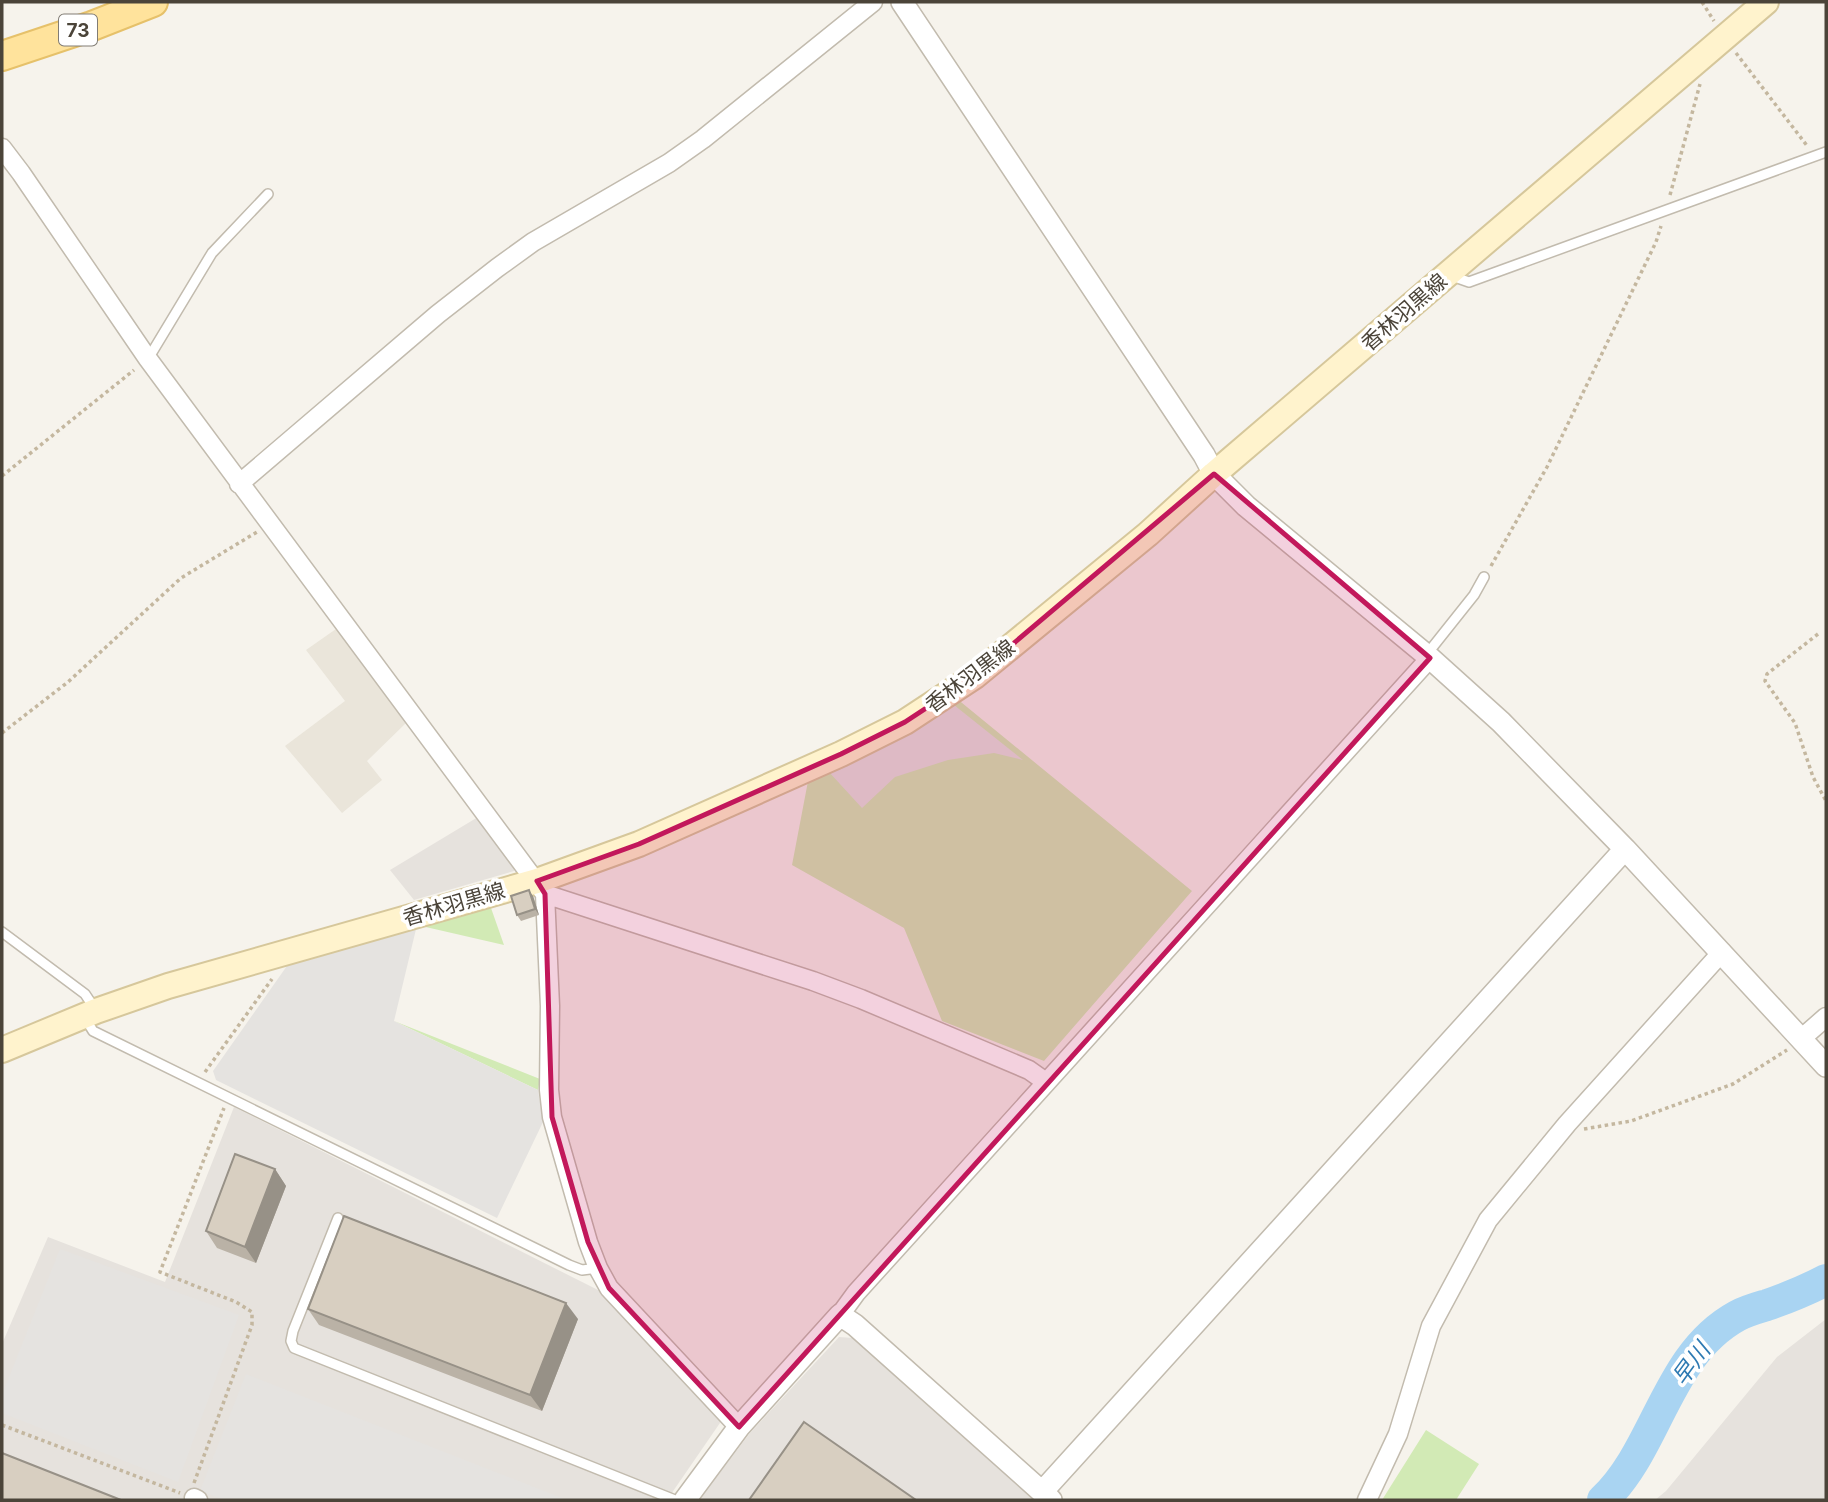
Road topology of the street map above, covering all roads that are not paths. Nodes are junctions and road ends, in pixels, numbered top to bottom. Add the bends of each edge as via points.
1 (153, 2) edge
2 (873, 2) edge
3 (902, 2) edge
4 (1766, 2) edge
5 (2, 56) edge
6 (2, 148) edge
7 (1826, 152) edge
8 (268, 194) dead end
9 (1448, 275) junction
10 (148, 359) junction
11 (1214, 474) junction
12 (239, 484) junction
13 (1485, 577) road end
14 (1428, 656) junction
15 (1625, 849) junction
16 (541, 887) junction
17 (2, 932) edge
18 (1722, 952) junction
19 (90, 1013) junction
20 (1826, 1017) edge
21 (1802, 1038) junction
22 (2, 1050) edge
23 (1826, 1066) edge
24 (1046, 1082) junction
25 (338, 1218) dead end
26 (598, 1268) junction
27 (840, 1315) junction
28 (739, 1427) junction
29 (1046, 1496) edge
30 (675, 1500) edge
31 (685, 1500) edge
32 (1367, 1500) edge

1 - 5 main road, 73
2 - 12 street via 703,139 498,268
3 - 11 street
4 - 9 main road, 香林羽黒線
6 - 10 street
7 - 9 lane via 1469,282
8 - 10 lane via 212,253
9 - 11 main road, 香林羽黒線
10 - 12 street
11 - 14 street via 1246,506
11 - 16 main road, 香林羽黒線 via 975,676 905,722
12 - 16 street
13 - 14 lane
14 - 15 street via 1501,722
14 - 24 street
15 - 18 street
15 - 29 street
16 - 19 main road, 香林羽黒線 via 277,954
16 - 24 street via 861,999 1029,1070
16 - 26 street via 551,1103 576,1205
17 - 19 lane via 85,994
18 - 21 street
18 - 32 street via 1567,1124 1475,1240 1431,1326 1398,1434
19 - 22 main road, 香林羽黒線
19 - 26 lane via 93,1031 569,1265 582,1270
20 - 21 street
21 - 23 street
24 - 27 street
25 - 30 lane via 293,1331 294,1348
26 - 28 street via 609,1287
27 - 28 street
27 - 29 street
28 - 31 street

